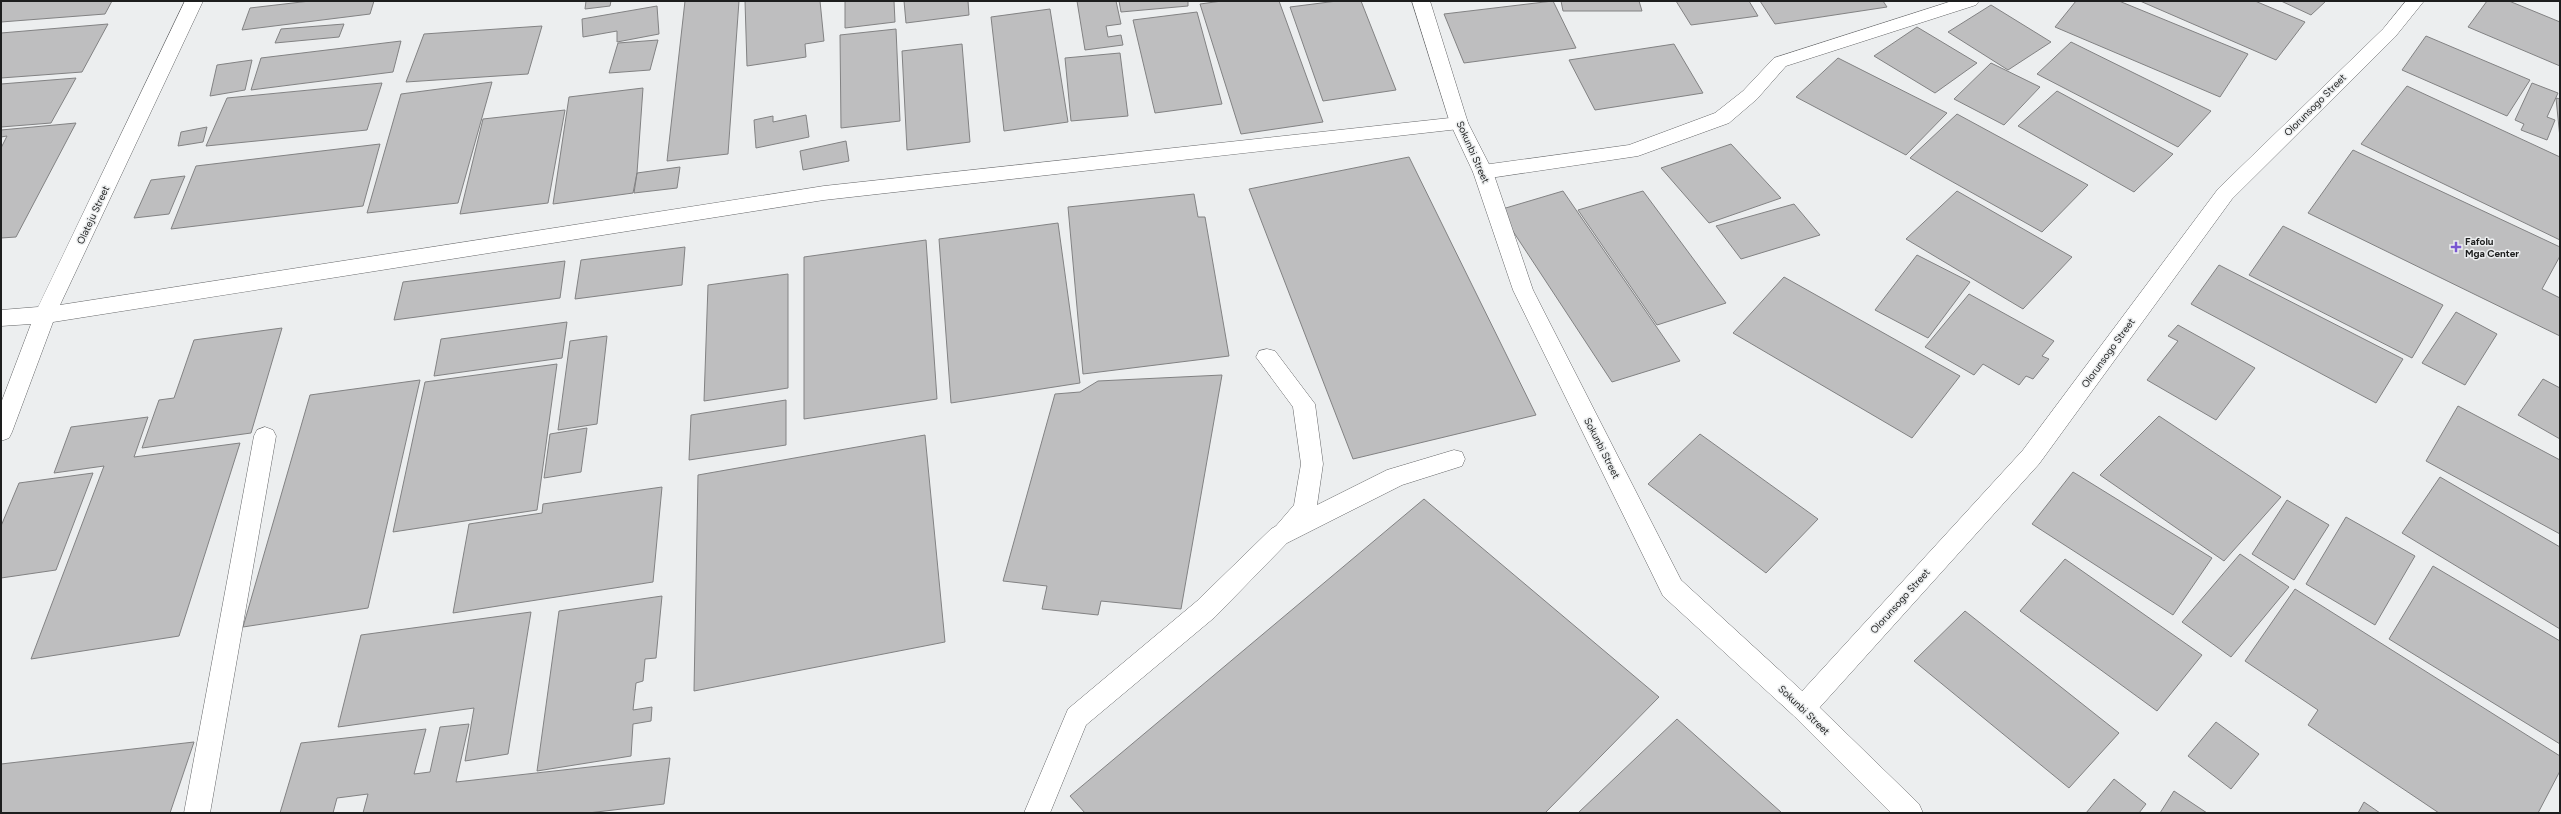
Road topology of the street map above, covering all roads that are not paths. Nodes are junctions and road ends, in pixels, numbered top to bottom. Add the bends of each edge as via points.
1 (194, 1) edge
2 (1421, 1) edge
3 (1970, 1) edge
4 (2415, 1) edge
5 (1460, 123) junction
6 (1483, 172) junction
7 (45, 315) junction
8 (1, 318) edge
9 (1267, 357) dead end
10 (1, 432) edge
11 (265, 436) dead end
12 (1454, 459) dead end
13 (1279, 536) junction
14 (1803, 708) junction
15 (197, 813) edge
16 (1037, 813) edge
17 (1910, 813) edge

1 - 7 street, Olateju Street
2 - 5 street, Sokunbi Street
3 - 6 street via 1780,62 1750,95 1722,118 1631,151
4 - 14 street, Olorunsogo Street via 2389,33 2225,194 2031,457
5 - 6 street, Sokunbi Street
5 - 7 street via 824,193
6 - 14 street, Sokunbi Street via 1523,290 1672,588
7 - 8 street
7 - 10 street, Olateju Street
9 - 13 street via 1304,404 1312,464 1305,509
11 - 15 street
12 - 13 street via 1395,477
13 - 16 street via 1206,609 1077,717
14 - 17 street, Sokunbi Street

